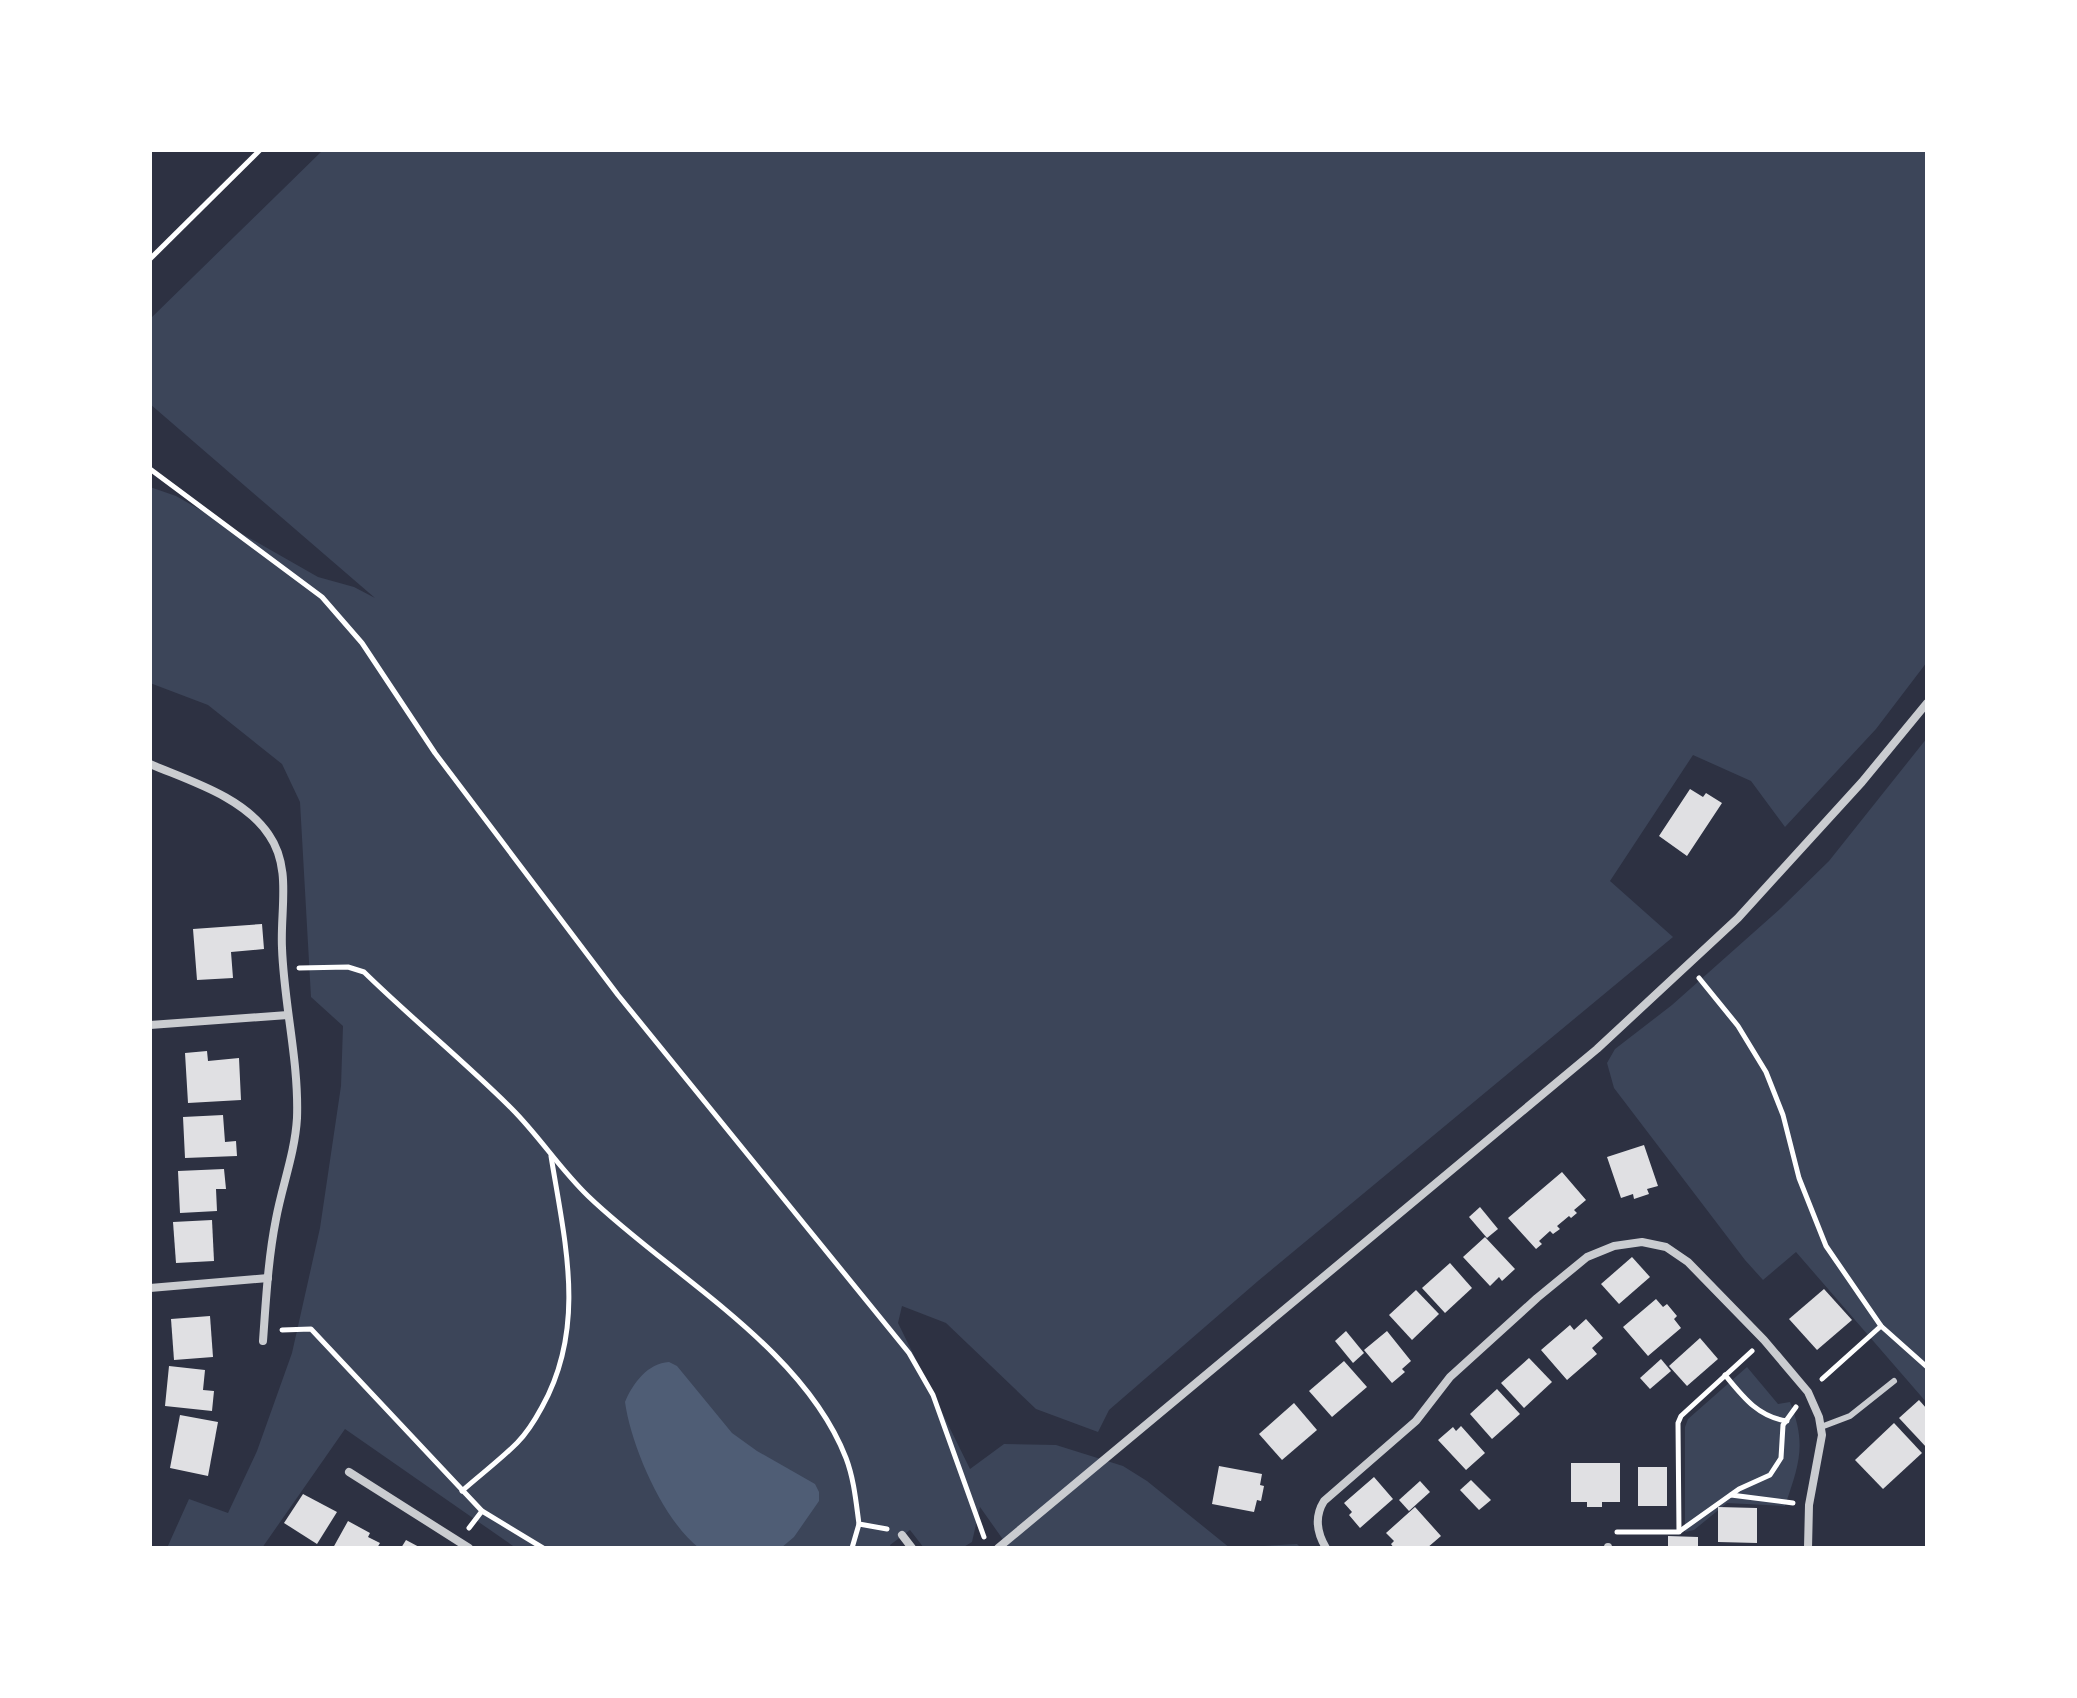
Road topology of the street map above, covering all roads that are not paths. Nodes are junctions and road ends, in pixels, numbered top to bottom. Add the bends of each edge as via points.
1 (1927, 703) edge
2 (150, 764) edge
3 (288, 1015) junction
4 (150, 1025) edge
5 (268, 1278) junction
6 (150, 1288) edge
7 (263, 1341) road end
8 (1894, 1381) dead end
9 (1821, 1427) junction
10 (349, 1472) dead end
11 (902, 1535) road end
12 (469, 1548) edge
13 (912, 1548) edge
14 (998, 1548) edge
15 (1326, 1548) edge
16 (1808, 1548) edge

1 - 14 street via 1767,888 1688,966 1539,1099
2 - 3 street via 218,792 269,834 281,860 284,887 282,968
3 - 4 street
3 - 5 street via 297,1119
5 - 6 street
5 - 7 street
8 - 9 lane via 1850,1416
9 - 15 street via 1808,1392 1676,1252 1642,1242 1602,1250 1537,1298 1450,1377 1416,1421 1329,1496 1318,1517
9 - 16 street
10 - 12 street
11 - 13 street

